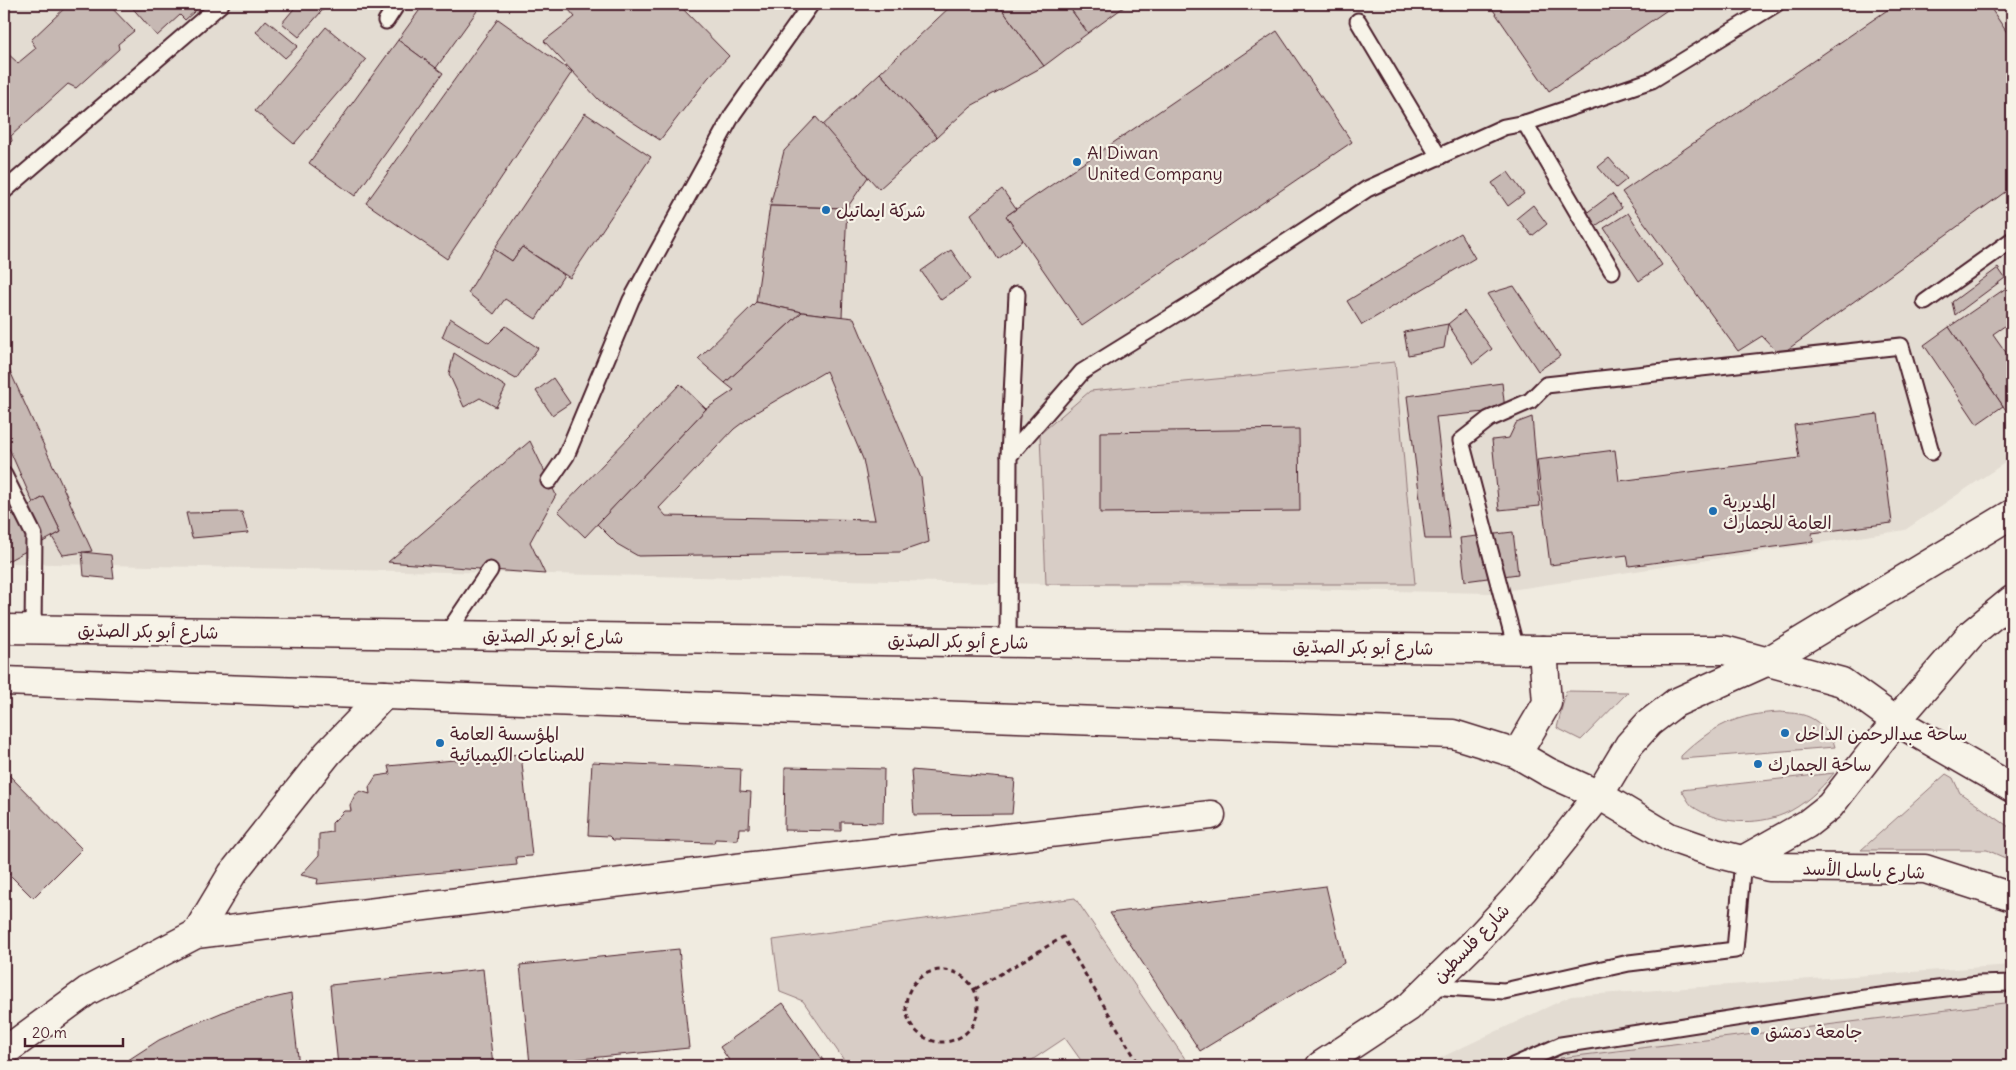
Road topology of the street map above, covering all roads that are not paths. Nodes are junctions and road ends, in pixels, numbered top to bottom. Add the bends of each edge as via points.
1 (221, 4) edge
2 (397, 4) edge
3 (811, 4) edge
4 (1776, 4) edge
5 (386, 21) dead end
6 (1358, 21) dead end
7 (1525, 123) junction
8 (1439, 157) junction
9 (4, 191) edge
10 (2012, 240) edge
11 (1612, 271) dead end
12 (1017, 294) dead end
13 (1925, 302) dead end
14 (1931, 452) dead end
15 (1009, 456) junction
16 (4, 475) edge
17 (549, 481) dead end
18 (2012, 514) edge
19 (490, 570) dead end
20 (2012, 600) edge
21 (4, 628) edge
22 (33, 629) junction
23 (446, 635) junction
24 (1008, 642) junction
25 (1516, 649) junction
26 (1543, 650) junction
27 (1768, 661) junction
28 (4, 682) edge
29 (384, 695) junction
30 (1896, 721) junction
31 (1517, 754) junction
32 (2012, 788) edge
33 (1599, 795) junction
34 (1211, 815) dead end
35 (1742, 860) junction
36 (2012, 897) edge
37 (196, 934) junction
38 (2012, 984) edge
39 (1429, 986) junction
40 (4, 1052) edge
41 (1518, 1065) edge
42 (1320, 1066) edge

1 - 9 lane
2 - 5 lane
3 - 17 lane via 723,131 631,300 566,456
4 - 7 lane via 1652,80
6 - 8 lane
7 - 8 lane via 1504,127
7 - 11 lane
8 - 15 lane via 1367,189 1082,372
10 - 13 lane
12 - 15 lane
14 - 25 lane via 1901,346 1546,385 1530,402 1489,419 1461,441
15 - 24 lane
16 - 22 lane via 34,535
18 - 27 main road, شارع فلسطين
19 - 23 lane
20 - 30 main road via 1972,633
21 - 22 main road, شارع أبو بكر الصدّيق
22 - 23 main road, شارع أبو بكر الصدّيق
23 - 24 main road, شارع أبو بكر الصدّيق
24 - 25 main road, شارع أبو بكر الصدّيق
25 - 26 main road, شارع أبو بكر الصدّيق
26 - 27 main road, شارع أبو بكر الصدّيق via 1724,650
26 - 31 main road via 1547,703
27 - 30 main road, شارع أبو بكر الصدّيق via 1842,682
27 - 33 main road, شارع فلسطين via 1675,703 1649,723 1629,745
28 - 29 main road
29 - 31 main road via 1453,734
29 - 37 main road via 328,753 232,874
30 - 32 main road
30 - 35 main road via 1830,806 1807,824
31 - 33 main road
33 - 35 main road, شارع باسل الأسد via 1669,837
33 - 39 main road, شارع فلسطين via 1523,890
34 - 37 main road via 735,868
35 - 36 main road, شارع باسل الأسد via 1769,867 1925,869
35 - 39 lane via 1735,950 1628,963 1504,991
37 - 40 main road via 87,991
38 - 41 lane via 1978,984 1865,998 1561,1045
39 - 42 main road, شارع فلسطين via 1408,1007

